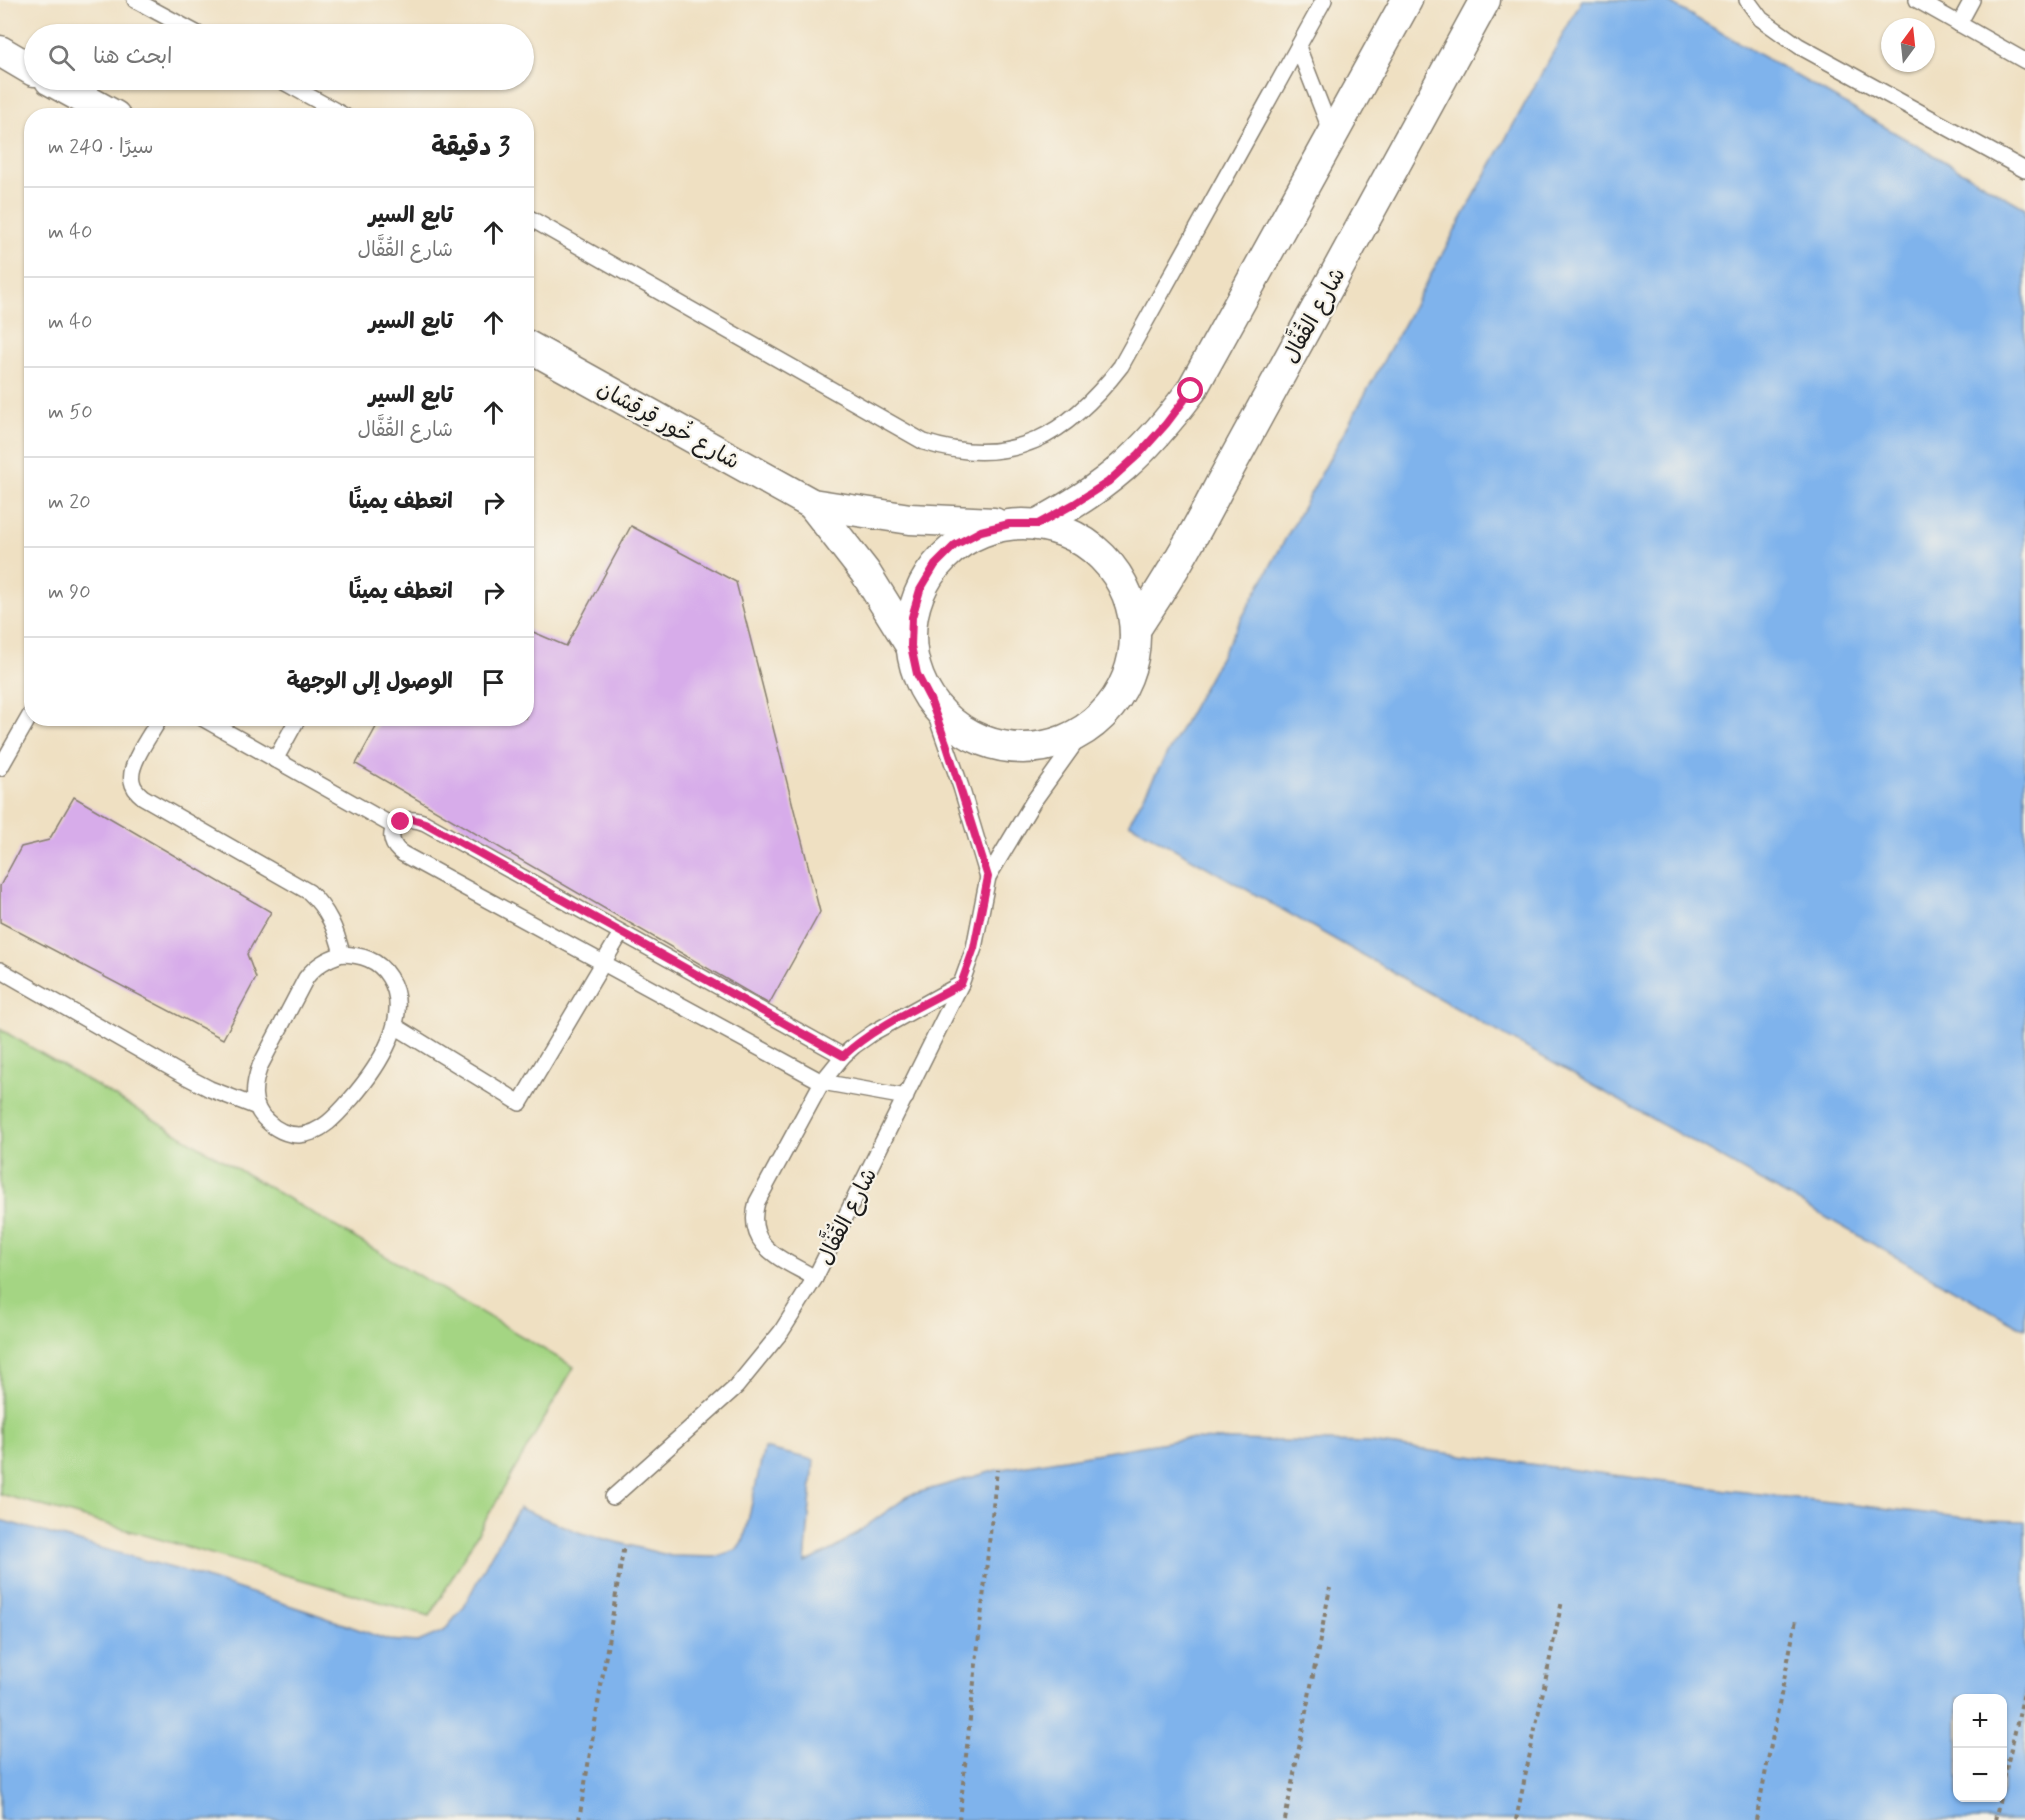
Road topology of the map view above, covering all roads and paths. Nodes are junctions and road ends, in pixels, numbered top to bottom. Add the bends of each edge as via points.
1 (135, 0) edge
2 (1324, 0) edge
3 (1407, 0) edge
4 (1485, 0) edge
5 (1747, 0) edge
6 (1917, 0) edge
7 (1972, 0) edge
8 (179, 24) edge
9 (1959, 24) junction
10 (1298, 47) junction
11 (0, 51) edge
12 (2025, 61) edge
13 (24, 65) edge
14 (68, 90) edge
15 (298, 90) edge
16 (101, 108) edge
17 (331, 108) edge
18 (1333, 135) junction
19 (2025, 170) edge
20 (534, 221) edge
21 (534, 349) edge
22 (812, 504) junction
23 (1023, 524) junction
24 (1136, 628) junction
25 (911, 646) junction
26 (930, 699) junction
27 (24, 726) edge
28 (155, 726) edge
29 (216, 726) edge
30 (294, 726) edge
31 (1083, 732) junction
32 (275, 760) junction
33 (0, 768) edge
34 (394, 827) junction
35 (988, 877) junction
36 (621, 933) junction
37 (342, 954) junction
38 (604, 963) junction
39 (0, 970) edge
40 (961, 984) junction
41 (394, 1026) junction
42 (843, 1056) junction
43 (822, 1082) junction
44 (906, 1097) junction
45 (257, 1107) junction
46 (815, 1278) junction
47 (997, 1470) dead end
48 (613, 1497) dead end
49 (624, 1545) dead end
50 (1330, 1588) dead end
51 (1562, 1601) dead end
52 (1796, 1620) dead end
53 (2025, 1689) edge
54 (2007, 1766) edge
55 (1999, 1802) edge
56 (579, 1820) edge
57 (959, 1820) edge
58 (1285, 1820) edge
59 (1516, 1820) edge
60 (1756, 1820) edge
61 (1995, 1820) edge

1 - 8 lane
2 - 10 lane
3 - 18 street
4 - 24 street, شارع القُفَّال via 1194,535
5 - 19 lane via 1761,19 1799,46
6 - 9 lane
7 - 9 lane
9 - 12 lane
10 - 18 lane
10 - 20 lane via 1121,366 1082,410 1038,440 1016,447 969,452 924,442
11 - 13 street
14 - 16 street
15 - 17 lane
18 - 23 street via 1191,391 1166,424 1108,482 1074,504
21 - 22 street, شارع خُور قِرقِشان
22 - 23 street, شارع خُور قِرقِشان via 910,519
22 - 25 street, شارع خُور قِرقِشان via 865,572
23 - 24 street, شارع خُور قِرقِشان via 1068,532 1094,548 1115,570 1130,597
23 - 25 street via 981,531 955,545 935,565 920,590 912,617
24 - 31 street, شارع خُور قِرقِشان via 1134,658 1124,687 1107,712
25 - 26 street, شارع خُور قِرقِشان via 917,674
26 - 31 street, شارع خُور قِرقِشان via 949,721 973,737 1000,746 1029,748 1057,743
26 - 35 lane, شارع القُفَّال via 962,787
27 - 33 lane
28 - 37 lane via 134,764 132,782 136,790 309,892 337,931
29 - 32 lane
30 - 32 lane
31 - 35 lane, شارع القُفَّال via 1033,802
32 - 34 lane
34 - 36 lane via 409,818 418,820
34 - 38 lane via 396,850
35 - 40 lane, شارع القُفَّال via 974,948
36 - 38 lane
36 - 42 lane
37 - 41 lane via 374,961 386,971 398,1001
37 - 45 lane via 327,959 306,978 255,1079
38 - 41 lane via 520,1103
38 - 43 lane
39 - 45 lane via 210,1089
40 - 42 lane via 874,1032
40 - 44 lane, شارع القُفَّال
41 - 45 lane via 364,1084 333,1119 316,1130 301,1135 287,1133 264,1119
42 - 43 lane
43 - 44 lane
43 - 46 lane via 753,1214 758,1239 766,1249
44 - 46 lane, شارع القُفَّال
46 - 48 lane, شارع القُفَّال via 780,1332 736,1387
47 - 57 path
49 - 56 path
50 - 58 path
51 - 59 path
52 - 60 path
53 - 54 path
55 - 61 path

